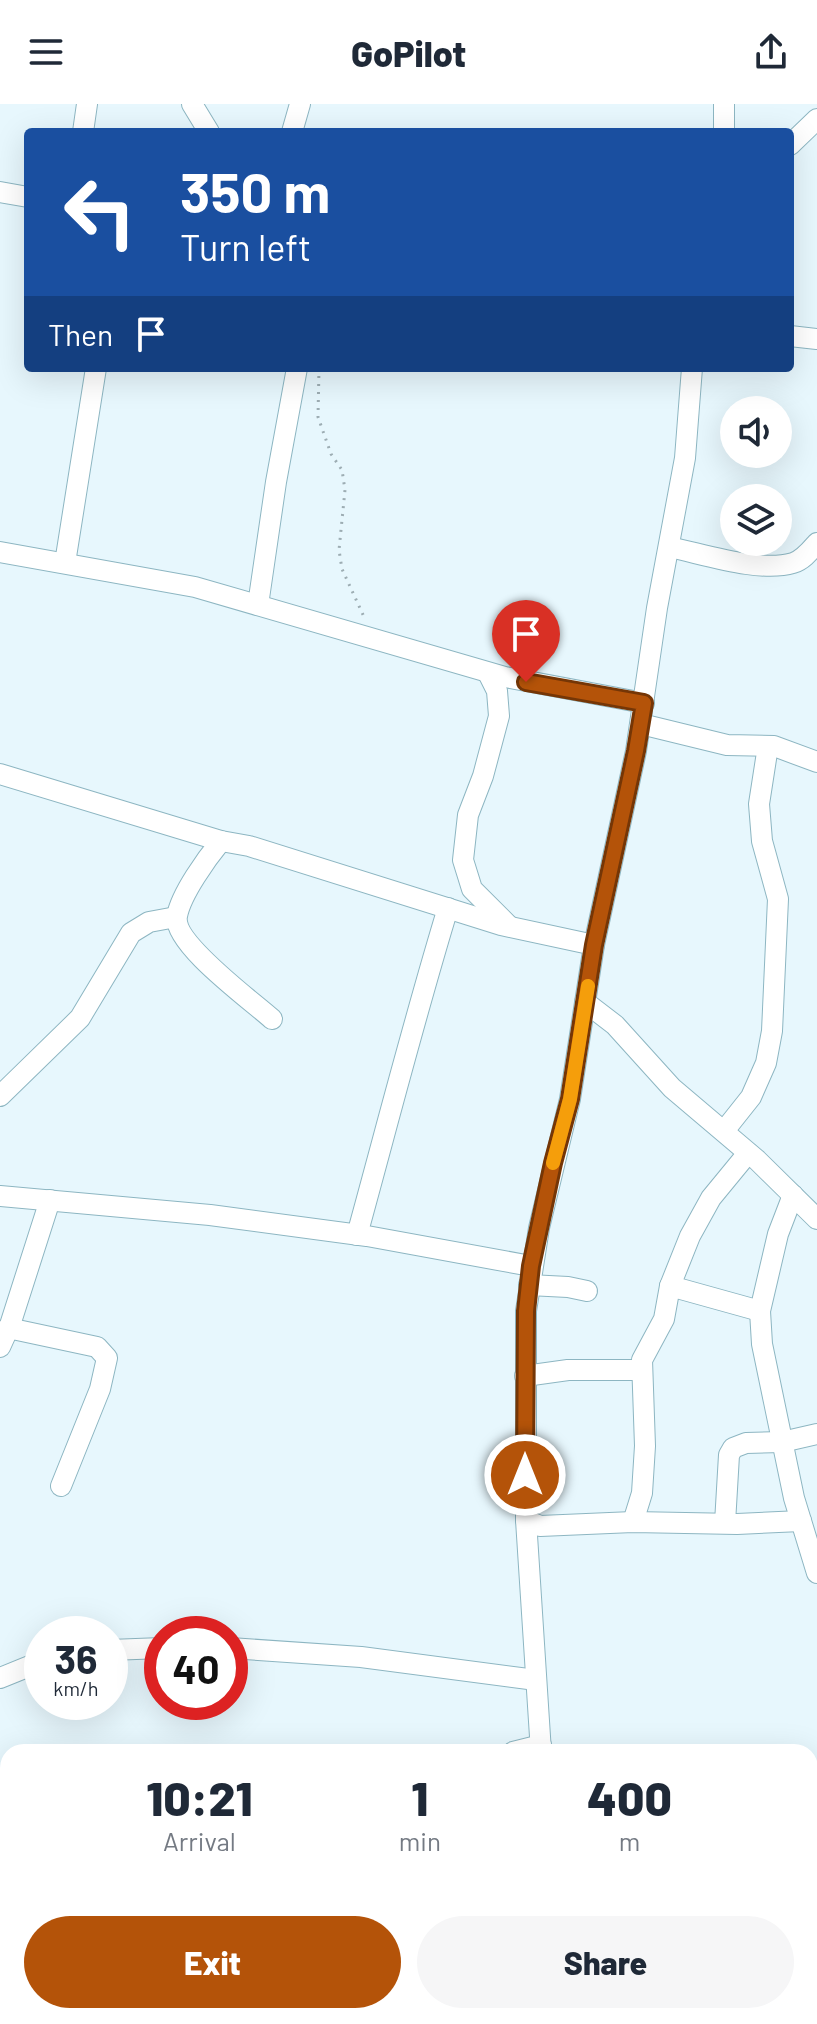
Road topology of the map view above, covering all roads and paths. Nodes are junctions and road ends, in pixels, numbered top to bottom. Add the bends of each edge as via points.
1 (87, 104) edge
2 (192, 104) edge
3 (300, 104) edge
4 (724, 104) edge
5 (817, 119) edge
6 (84, 128) edge
7 (207, 128) edge
8 (293, 128) edge
9 (724, 128) edge
10 (794, 141) edge
11 (0, 192) edge
12 (24, 196) edge
13 (794, 336) edge
14 (817, 339) edge
15 (95, 372) edge
16 (296, 372) edge
17 (319, 372) edge
18 (692, 372) edge
19 (817, 543) edge
20 (669, 547) junction
21 (0, 552) edge
22 (65, 563) junction
23 (258, 605) junction
24 (378, 641) junction
25 (488, 673) junction
26 (642, 713) junction
27 (768, 746) junction
28 (817, 762) edge
29 (0, 774) edge
30 (221, 841) junction
31 (448, 908) junction
32 (176, 917) junction
33 (510, 927) junction
34 (594, 945) junction
35 (585, 1002) junction
36 (272, 1019) dead end
37 (0, 1096) edge
38 (724, 1131) junction
39 (748, 1153) junction
40 (793, 1195) junction
41 (0, 1196) edge
42 (50, 1200) junction
43 (817, 1219) edge
44 (357, 1235) junction
45 (530, 1276) junction
46 (670, 1286) junction
47 (587, 1291) dead end
48 (760, 1311) junction
49 (4, 1338) edge
50 (641, 1370) junction
51 (525, 1376) junction
52 (817, 1434) edge
53 (782, 1442) junction
54 (61, 1486) dead end
55 (526, 1520) junction
56 (801, 1521) junction
57 (633, 1522) junction
58 (725, 1523) junction
59 (817, 1573) edge
60 (248, 1649) edge
61 (24, 1667) edge
62 (0, 1676) edge
63 (536, 1680) junction
64 (541, 1744) edge

1 - 6 street
2 - 7 street
3 - 8 street
4 - 9 street
5 - 10 street
11 - 12 street
13 - 14 street
15 - 22 street
16 - 23 street
17 - 24 path via 318,417 342,470 345,490 342,569
18 - 20 street via 688,437
19 - 20 street via 801,560 782,565
20 - 26 street
21 - 22 street
22 - 23 street via 195,587
23 - 24 street
24 - 25 street
25 - 26 street
25 - 33 street via 497,691 499,716 468,815 463,860 472,889
26 - 27 street via 727,745
26 - 34 street
27 - 28 street
27 - 38 street via 759,804 762,841 778,899 772,1031 751,1097
29 - 30 street
30 - 31 street
30 - 32 street via 202,865
31 - 33 street
31 - 44 street
32 - 36 street via 181,936 199,956
32 - 37 street via 149,922 131,933 80,1018
33 - 34 street
34 - 35 street
35 - 38 street
35 - 45 street via 570,1099
38 - 39 street
39 - 40 street
39 - 46 street via 711,1198
40 - 43 street
40 - 48 street
41 - 42 street
42 - 44 street
42 - 49 street
44 - 45 street
45 - 47 street
45 - 51 street
46 - 48 street
46 - 50 street via 664,1319 645,1351
48 - 53 street
49 - 54 street via 97,1347 107,1358
50 - 51 street
50 - 57 street via 645,1446 642,1493
51 - 55 street
52 - 53 street
53 - 56 street
53 - 58 street via 733,1448
55 - 57 street via 540,1526
55 - 63 street
56 - 58 street
56 - 59 street
57 - 58 street
60 - 63 street via 361,1657
61 - 62 street
63 - 64 street

